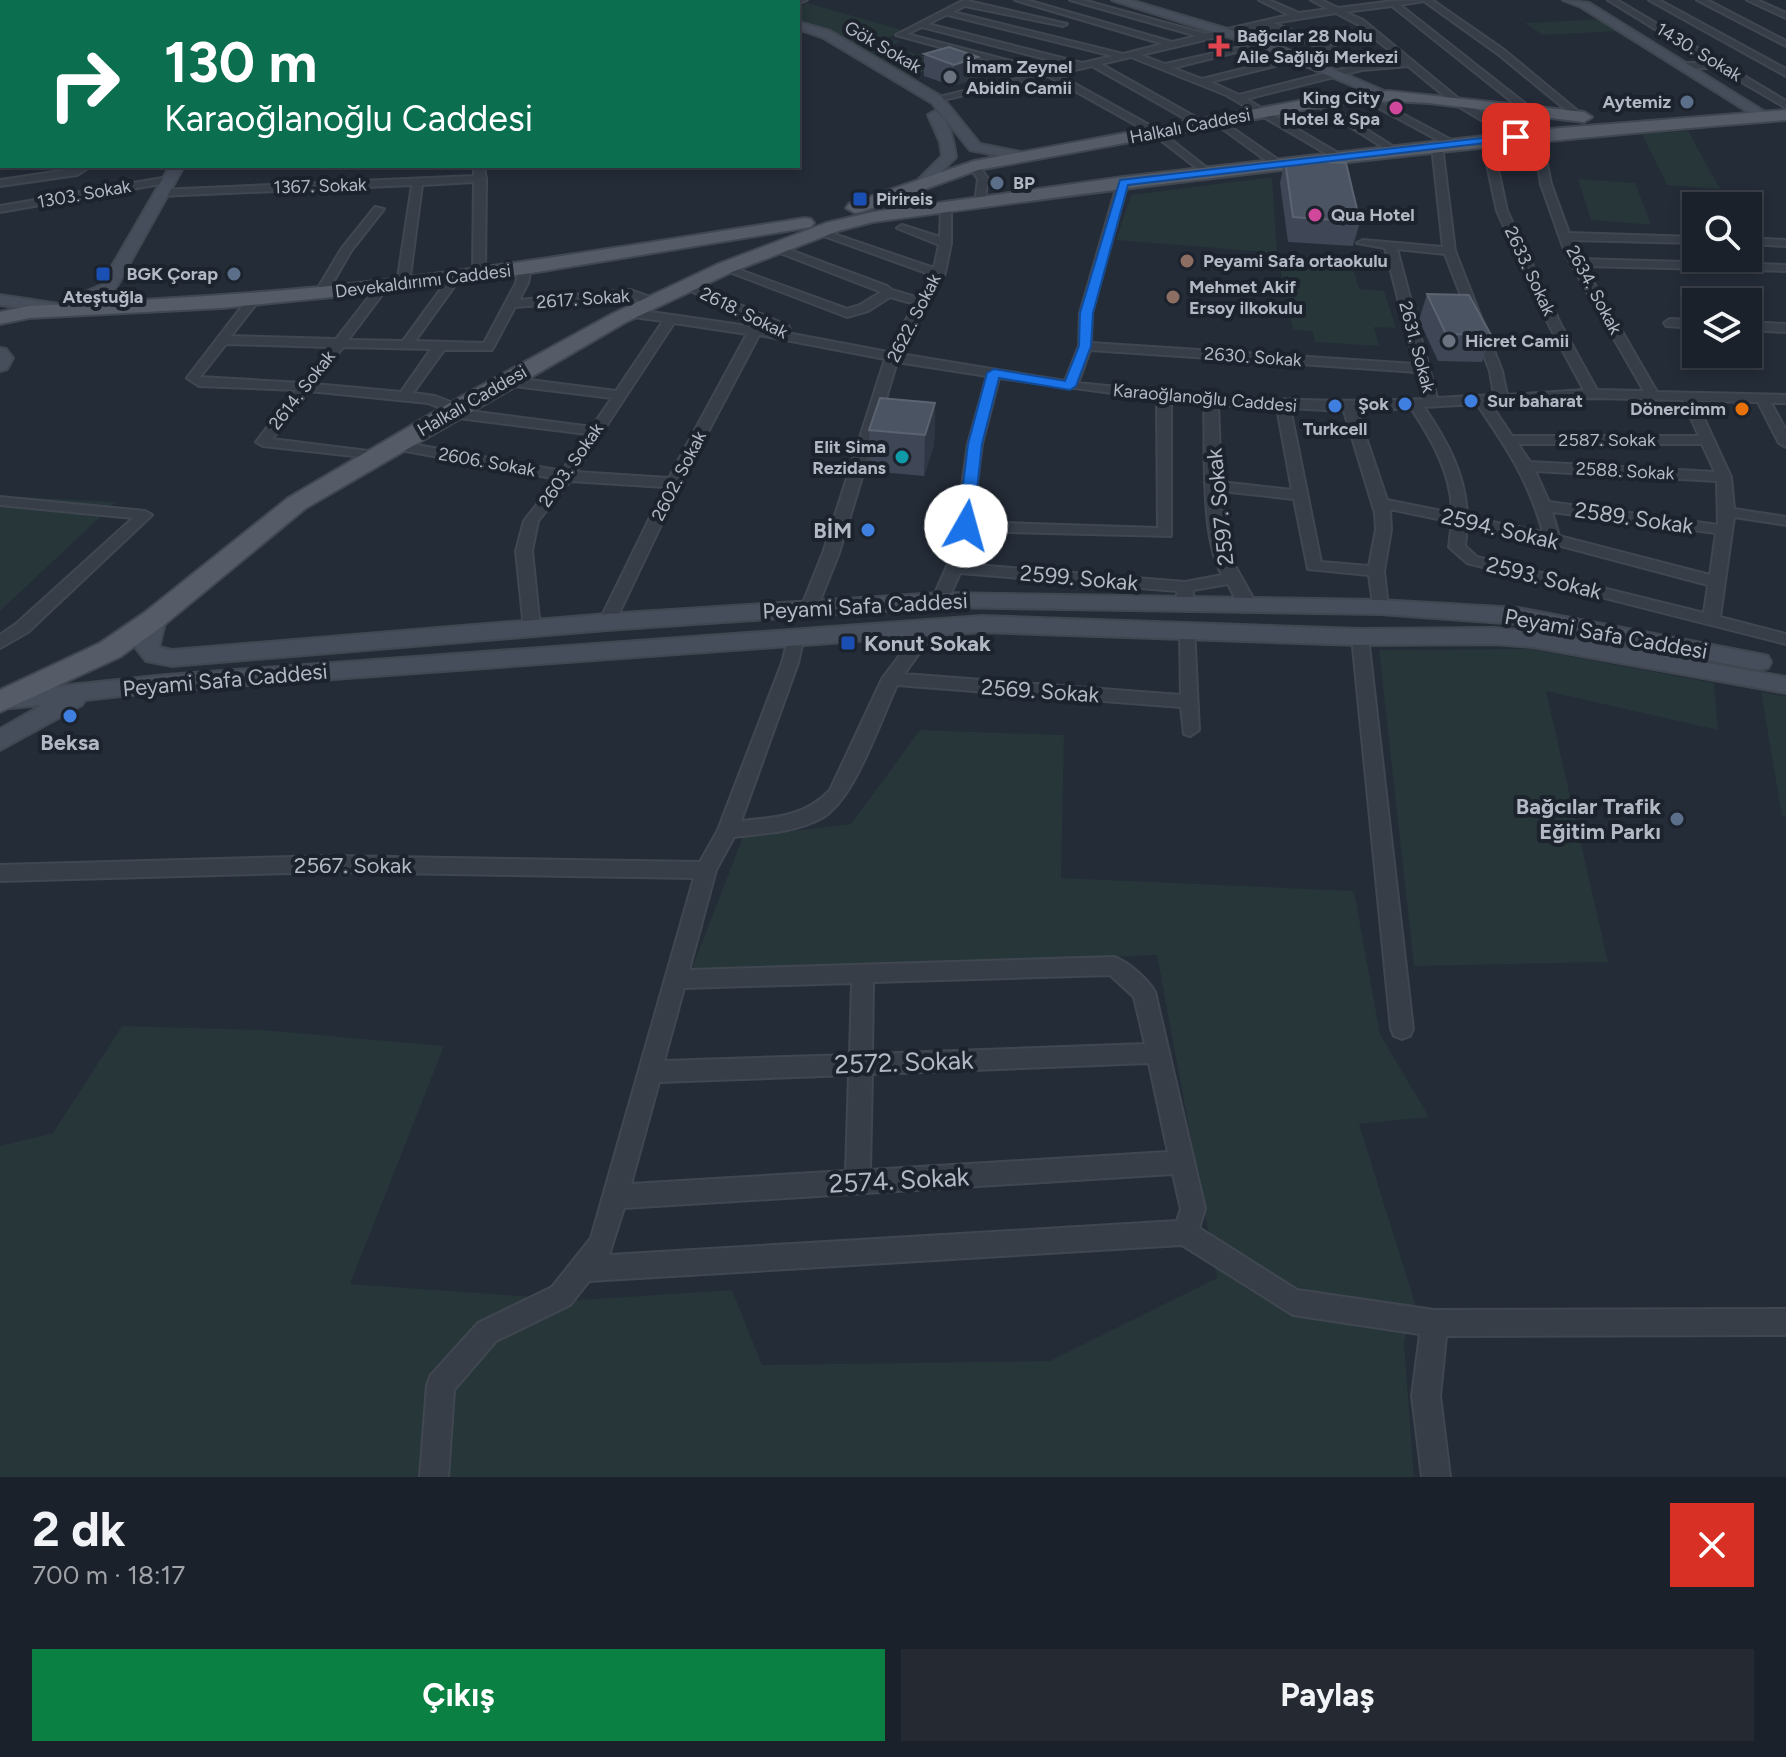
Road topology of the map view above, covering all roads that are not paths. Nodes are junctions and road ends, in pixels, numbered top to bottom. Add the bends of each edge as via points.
1 (1019, 0) edge
2 (1074, 0) edge
3 (1118, 0) edge
4 (1263, 0) edge
5 (1315, 0) edge
6 (1421, 0) edge
7 (1427, 0) edge
8 (1569, 0) edge
9 (1612, 0) edge
10 (1653, 0) edge
11 (1701, 0) edge
12 (1751, 0) edge
13 (967, 2) edge
14 (1393, 3) junction
15 (1339, 5) edge
16 (948, 13) junction
17 (1299, 16) junction
18 (1786, 16) edge
19 (1264, 23) junction
20 (923, 25) junction
21 (800, 26) edge
22 (1112, 27) junction
23 (1226, 32) junction
24 (1208, 36) junction
25 (800, 38) edge
26 (1264, 44) junction
27 (1786, 44) edge
28 (1172, 45) junction
29 (1127, 55) junction
30 (1771, 55) dead end
31 (1757, 56) junction
32 (1709, 57) junction
33 (1297, 59) junction
34 (1093, 63) junction
35 (1408, 63) junction
36 (870, 65) junction
37 (1722, 65) junction
38 (1082, 66) junction
39 (1683, 66) junction
40 (1165, 67) junction
41 (1786, 73) edge
42 (1050, 74) junction
43 (1333, 74) junction
44 (1202, 82) junction
45 (1389, 96) junction
46 (1365, 97) junction
47 (1237, 98) junction
48 (937, 100) junction
49 (1456, 101) junction
50 (1317, 102) junction
51 (1786, 110) edge
52 (1529, 111) junction
53 (1264, 112) junction
54 (1758, 112) junction
55 (1580, 117) junction
56 (1211, 123) junction
57 (1606, 123) junction
58 (1157, 133) junction
59 (1536, 135) junction
60 (1516, 137) junction
61 (1487, 141) junction
62 (1445, 145) junction
63 (1395, 151) junction
64 (949, 155) junction
65 (976, 157) junction
66 (1339, 158) junction
67 (1279, 165) junction
68 (83, 168) edge
69 (397, 168) edge
70 (479, 168) edge
71 (1207, 173) junction
72 (481, 179) junction
73 (168, 180) edge
74 (1, 181) edge
75 (1123, 182) junction
76 (417, 183) junction
77 (392, 184) junction
78 (916, 185) junction
79 (980, 202) junction
80 (5, 208) edge
81 (944, 208) junction
82 (379, 209) dead end
83 (841, 213) joint
84 (902, 228) dead end
85 (818, 232) junction
86 (1565, 236) junction
87 (732, 237) junction
88 (1682, 240) edge
89 (1762, 242) edge
90 (945, 243) junction
91 (1363, 243) dead end
92 (1785, 243) edge
93 (1390, 245) junction
94 (779, 249) junction
95 (1449, 251) junction
96 (752, 259) junction
97 (1576, 262) junction
98 (525, 268) junction
99 (725, 268) junction
100 (1786, 268) edge
101 (939, 273) junction
102 (479, 274) junction
103 (455, 277) junction
104 (403, 284) junction
105 (383, 286) junction
106 (688, 286) junction
107 (107, 289) junction
108 (321, 293) junction
109 (888, 293) junction
110 (254, 299) junction
111 (0, 300) edge
112 (655, 301) junction
113 (924, 303) junction
114 (511, 304) junction
115 (0, 308) edge
116 (61, 309) junction
117 (96, 309) junction
118 (630, 313) junction
119 (0, 318) edge
120 (671, 319) junction
121 (1670, 323) dead end
122 (1682, 323) edge
123 (1762, 327) edge
124 (1786, 328) edge
125 (755, 331) junction
126 (223, 340) junction
127 (799, 341) junction
128 (338, 343) junction
129 (406, 345) junction
130 (440, 346) junction
131 (1085, 346) junction
132 (0, 353) edge
133 (892, 357) junction
134 (0, 365) edge
135 (1422, 368) junction
136 (994, 373) junction
137 (506, 381) junction
138 (1070, 386) junction
139 (307, 387) junction
140 (1593, 394) junction
141 (1652, 394) junction
142 (619, 395) junction
143 (1687, 395) junction
144 (405, 396) junction
145 (1164, 397) junction
146 (1501, 398) junction
147 (1762, 398) junction
148 (1480, 399) junction
149 (1786, 399) edge
150 (1211, 401) junction
151 (1424, 403) junction
152 (1283, 405) junction
153 (1349, 407) junction
154 (453, 411) junction
155 (595, 431) junction
156 (1506, 440) junction
157 (1708, 440) junction
158 (1786, 443) edge
159 (386, 451) junction
160 (1526, 466) junction
161 (566, 476) junction
162 (1724, 477) junction
163 (674, 483) junction
164 (1214, 486) junction
165 (1302, 495) junction
166 (0, 501) edge
167 (1381, 503) junction
168 (1543, 506) junction
169 (1727, 512) junction
170 (1462, 519) junction
171 (1786, 521) edge
172 (966, 526) junction
173 (1725, 530) junction
174 (1552, 539) junction
175 (954, 568) junction
176 (1376, 571) junction
177 (1228, 579) junction
178 (1716, 582) junction
179 (1185, 596) junction
180 (940, 600) junction
181 (1247, 605) junction
182 (1380, 607) junction
183 (809, 608) junction
184 (154, 619) junction
185 (1711, 620) junction
186 (607, 622) junction
187 (931, 626) junction
188 (532, 628) junction
189 (1188, 631) junction
190 (796, 636) junction
191 (1360, 637) junction
192 (1786, 639) edge
193 (0, 643) edge
194 (1786, 667) edge
195 (891, 679) junction
196 (1786, 685) edge
197 (88, 693) junction
198 (1, 702) edge
199 (1188, 702) junction
200 (1190, 730) dead end
201 (0, 741) edge
202 (728, 830) junction
203 (706, 870) junction
204 (0, 873) edge
205 (863, 973) junction
206 (676, 979) junction
207 (1402, 1029) dead end
208 (1158, 1053) junction
209 (861, 1064) junction
210 (650, 1072) junction
211 (1183, 1162) junction
212 (858, 1182) junction
213 (615, 1197) junction
214 (1185, 1233) junction
215 (582, 1269) junction
216 (1786, 1322) edge
217 (1434, 1323) junction
218 (434, 1477) edge
219 (1436, 1477) edge

1 - 22 street
2 - 24 street
3 - 23 main road
4 - 17 street
5 - 15 street
6 - 14 street
7 - 55 street
8 - 39 main road
9 - 32 street, 1430. Sokak
10 - 31 street
11 - 27 street
12 - 18 street
13 - 16 street
13 - 22 street via 1098,31
14 - 15 street
14 - 52 street
15 - 17 street
15 - 35 street
16 - 20 street
16 - 29 street
17 - 19 street
19 - 23 street
19 - 33 street via 1332,49
20 - 38 street
20 - 42 street via 900,35
21 - 36 main road, Gök Sokak via 826,34
22 - 28 street
23 - 24 street
23 - 26 main road
24 - 28 street
25 - 36 main road, Gök Sokak
26 - 33 main road
26 - 40 street
28 - 29 street
29 - 34 street
29 - 40 street
30 - 31 street
31 - 32 street
31 - 41 street
32 - 37 street, 1430. Sokak
33 - 43 main road
33 - 44 street
34 - 38 street
34 - 56 street
35 - 43 street
35 - 49 street
36 - 48 main road, Gök Sokak
36 - 64 main road, Gök Sokak via 935,115
37 - 39 street
37 - 51 street, 1430. Sokak
38 - 42 street
39 - 54 main road
40 - 44 street
42 - 48 street
42 - 58 street
43 - 45 main road
43 - 47 street
44 - 47 street
45 - 46 main road, Halkalı Caddesi
45 - 49 main road, Halkalı Caddesi
46 - 50 main road, Halkalı Caddesi
46 - 62 street
47 - 53 street
48 - 65 main road, Gök Sokak
49 - 52 main road, Halkalı Caddesi
49 - 60 street
50 - 53 main road, Halkalı Caddesi
50 - 63 street
51 - 54 main road, Halkalı Caddesi
51 - 57 main road, Halkalı Caddesi
52 - 55 main road, Halkalı Caddesi
53 - 56 main road, Halkalı Caddesi
53 - 66 street
54 - 57 main road, Halkalı Caddesi
55 - 57 main road, Halkalı Caddesi
56 - 58 main road, Halkalı Caddesi
56 - 67 street
57 - 59 main road
58 - 65 main road, Halkalı Caddesi via 1021,156
58 - 71 street
59 - 60 main road
59 - 86 street, 2634. Sokak
60 - 61 main road
61 - 62 main road
61 - 140 street, 2633. Sokak via 1502,211
62 - 63 main road
62 - 95 street
63 - 66 main road
64 - 65 main road via 957,160 982,156
64 - 78 main road
65 - 78 main road, Halkalı Caddesi
65 - 79 street via 983,179
66 - 67 main road
67 - 71 main road
68 - 74 street
69 - 77 street
70 - 72 street
71 - 75 main road
72 - 76 street, 1367. Sokak
72 - 102 street
73 - 77 street, 1367. Sokak
73 - 80 street, 1303. Sokak
73 - 107 main road
74 - 80 street
75 - 79 main road
75 - 131 street via 1086,313
76 - 77 street, 1367. Sokak
76 - 104 street
78 - 81 main road via 905,197 907,204
78 - 83 main road, Halkalı Caddesi
79 - 81 main road
81 - 85 main road via 873,217
81 - 90 street, 2622. Sokak
82 - 108 street
83 - 87 main road, Devekaldırımı Caddesi
84 - 90 street
85 - 94 main road, Halkalı Caddesi
85 - 101 street
86 - 88 street
86 - 97 street, 2634. Sokak
87 - 96 main road via 756,244
87 - 98 main road, Devekaldırımı Caddesi
89 - 92 street
90 - 101 street, 2622. Sokak
91 - 93 street
93 - 95 street
93 - 135 street, 2631. Sokak
94 - 96 main road, Halkalı Caddesi
94 - 109 street
95 - 146 street via 1496,371
96 - 99 main road, Halkalı Caddesi
97 - 100 street
97 - 141 street, 2634. Sokak
98 - 102 main road, Devekaldırımı Caddesi
98 - 114 street
99 - 106 main road, Halkalı Caddesi
99 - 109 street via 847,313
101 - 113 street, 2622. Sokak
102 - 103 main road, Devekaldırımı Caddesi
103 - 104 main road, Devekaldırımı Caddesi
103 - 129 street
104 - 105 main road, Devekaldırımı Caddesi
105 - 108 main road, Devekaldırımı Caddesi
105 - 128 street, 2614. Sokak
106 - 112 main road, Halkalı Caddesi
106 - 127 street, 2618. Sokak via 787,330
107 - 116 main road
107 - 117 main road
108 - 110 main road, Devekaldırımı Caddesi
109 - 113 street
110 - 117 main road, Devekaldırımı Caddesi
110 - 126 street
111 - 116 main road
112 - 114 street, 2617. Sokak via 630,294
112 - 118 main road, Halkalı Caddesi
113 - 133 street, 2622. Sokak
114 - 130 street via 488,347
115 - 116 main road, Devekaldırımı Caddesi
116 - 117 main road, Devekaldırımı Caddesi
116 - 119 main road
118 - 120 street, Karaoğlanoğlu Caddesi
118 - 137 main road, Halkalı Caddesi
120 - 125 street, Karaoğlanoğlu Caddesi
120 - 142 street, 2603. Sokak
121 - 122 street
123 - 124 street
125 - 127 street, Karaoğlanoğlu Caddesi
125 - 163 street, 2602. Sokak
126 - 128 street
126 - 139 street via 193,378
127 - 133 street, Karaoğlanoğlu Caddesi
128 - 129 street
128 - 139 street, 2614. Sokak
129 - 130 street
130 - 144 street
131 - 135 street, 2630. Sokak
131 - 138 street
132 - 134 main road
133 - 136 street, Karaoğlanoğlu Caddesi
133 - 183 street, 2622. Sokak
135 - 151 street, 2631. Sokak
136 - 138 street, Karaoğlanoğlu Caddesi
136 - 172 street via 975,444
137 - 142 street
137 - 154 main road, Halkalı Caddesi
138 - 145 street, Karaoğlanoğlu Caddesi
139 - 144 street
139 - 159 street, 2614. Sokak via 263,442
140 - 141 street, Karaoğlanoğlu Caddesi
140 - 146 street, Karaoğlanoğlu Caddesi
141 - 143 street, Karaoğlanoğlu Caddesi
142 - 155 street, 2603. Sokak
143 - 147 street, Karaoğlanoğlu Caddesi
143 - 157 street
144 - 154 street via 430,399
145 - 150 street, Karaoğlanoğlu Caddesi
145 - 172 street via 1166,533
146 - 148 street, Karaoğlanoğlu Caddesi
147 - 149 street, Karaoğlanoğlu Caddesi
147 - 158 street
148 - 151 street, Karaoğlanoğlu Caddesi
148 - 156 street
150 - 152 street, Karaoğlanoğlu Caddesi
150 - 164 street, 2597. Sokak
151 - 153 street, Karaoğlanoğlu Caddesi
151 - 170 street, 2593. Sokak via 1444,445
152 - 153 street, Karaoğlanoğlu Caddesi
152 - 165 street
153 - 167 street
154 - 155 street
154 - 159 main road, Halkalı Caddesi
155 - 161 street, 2603. Sokak
156 - 157 street, 2587. Sokak
156 - 160 street
157 - 162 street
159 - 161 street, 2606. Sokak
159 - 184 main road, Halkalı Caddesi via 297,503
160 - 162 street, 2588. Sokak
160 - 168 street
161 - 163 street, 2606. Sokak
161 - 188 street, 2603. Sokak via 531,521 524,551
162 - 169 street
163 - 186 street, 2602. Sokak
164 - 165 street
164 - 177 street, 2597. Sokak
165 - 176 street via 1314,566
166 - 193 street via 145,515
167 - 170 street, 2594. Sokak
167 - 176 street via 1387,527
168 - 173 street, 2589. Sokak
168 - 174 street
169 - 171 street
169 - 173 street
170 - 174 street, 2594. Sokak
170 - 185 street, 2593. Sokak via 1457,547 1472,560
172 - 175 street
173 - 178 street
174 - 178 street, 2594. Sokak
175 - 179 street, 2599. Sokak
175 - 180 street
176 - 182 street
177 - 179 street, 2599. Sokak
177 - 181 street, 2597. Sokak via 1244,593
178 - 185 street
179 - 180 main road, Peyami Safa Caddesi
179 - 181 main road, Peyami Safa Caddesi
180 - 183 main road, Peyami Safa Caddesi
181 - 182 main road, Peyami Safa Caddesi
182 - 194 main road, Peyami Safa Caddesi via 1518,616
183 - 186 main road, Peyami Safa Caddesi
184 - 188 main road, Peyami Safa Caddesi via 147,647 160,657
184 - 198 main road, Peyami Safa Caddesi via 97,657
185 - 192 street, 2593. Sokak
186 - 188 main road, Peyami Safa Caddesi
187 - 189 main road, Peyami Safa Caddesi
187 - 190 main road, Peyami Safa Caddesi
187 - 195 street
189 - 191 main road, Peyami Safa Caddesi
189 - 199 street
190 - 197 main road, Peyami Safa Caddesi
190 - 202 street
191 - 196 main road, Peyami Safa Caddesi via 1533,639
191 - 207 street
195 - 199 street, 2569. Sokak
195 - 202 street via 828,808 805,820
197 - 198 main road, Peyami Safa Caddesi
197 - 201 main road
199 - 200 street
202 - 203 street
203 - 204 street, 2567. Sokak via 331,864
203 - 206 street
205 - 206 street
205 - 208 street via 1114,966 1144,992
205 - 209 street
206 - 210 street
208 - 209 street, 2572. Sokak
208 - 211 street
209 - 210 street, 2572. Sokak
209 - 212 street
210 - 213 street
211 - 212 street, 2574. Sokak
211 - 214 street via 1193,1209
212 - 213 street, 2574. Sokak
213 - 215 street via 602,1244
214 - 215 street
214 - 217 street via 1293,1302
215 - 218 street via 561,1296 487,1332 441,1385
216 - 217 street
217 - 219 street via 1426,1396

